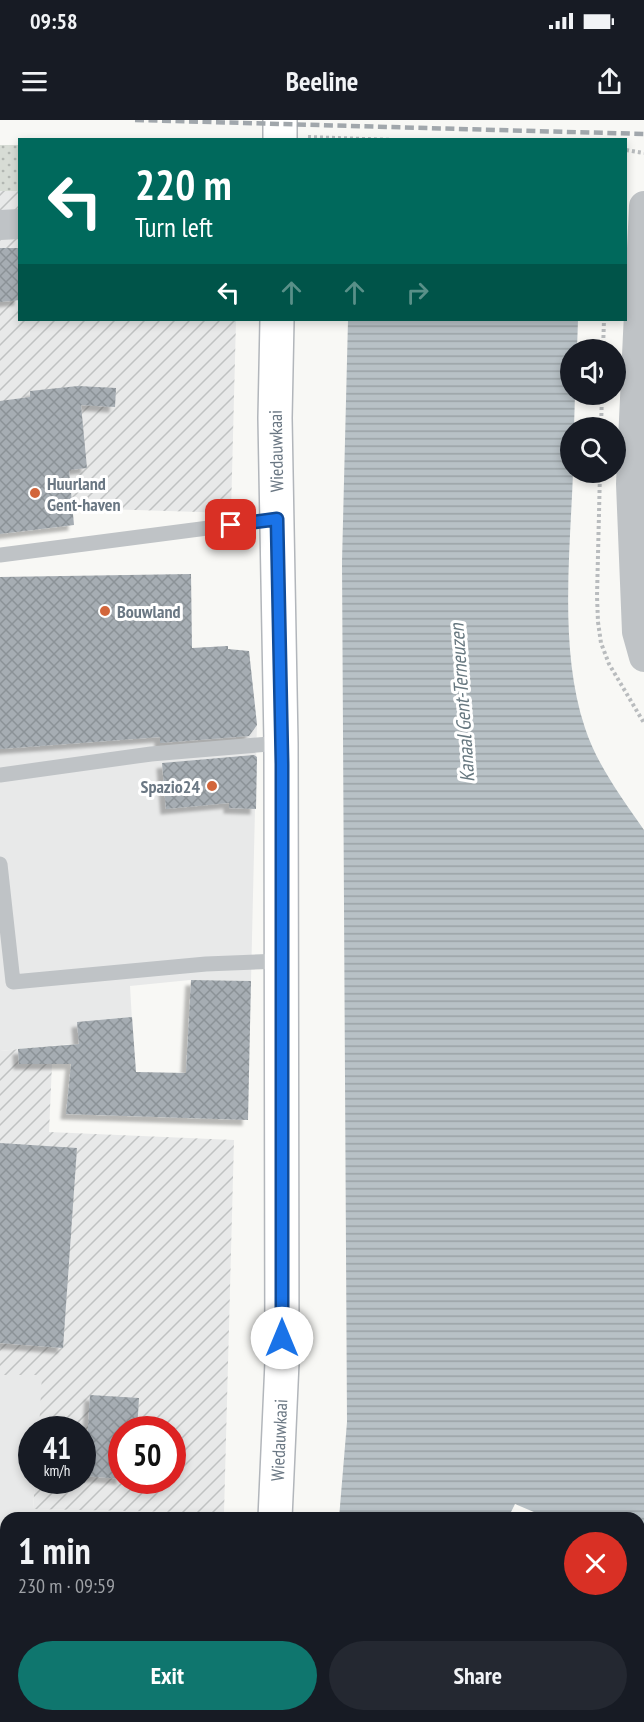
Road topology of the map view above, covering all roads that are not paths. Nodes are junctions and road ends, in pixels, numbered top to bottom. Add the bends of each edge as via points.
1 (644, 206) edge
2 (18, 224) edge
3 (0, 225) edge
4 (643, 254) edge
5 (277, 321) edge
6 (637, 483) edge
7 (277, 519) junction
8 (0, 555) edge
9 (642, 639) edge
10 (281, 742) junction
11 (0, 775) edge
12 (0, 864) edge
13 (282, 961) junction
14 (275, 1512) edge

1 - 4 street
2 - 3 street
4 - 6 street
5 - 7 main road, Wiedauwkaai
6 - 9 street
7 - 8 lane
7 - 10 main road, Wiedauwkaai
10 - 11 lane via 151,754
10 - 13 main road, Wiedauwkaai
12 - 13 lane via 13,982
13 - 14 main road, Wiedauwkaai via 282,1362

